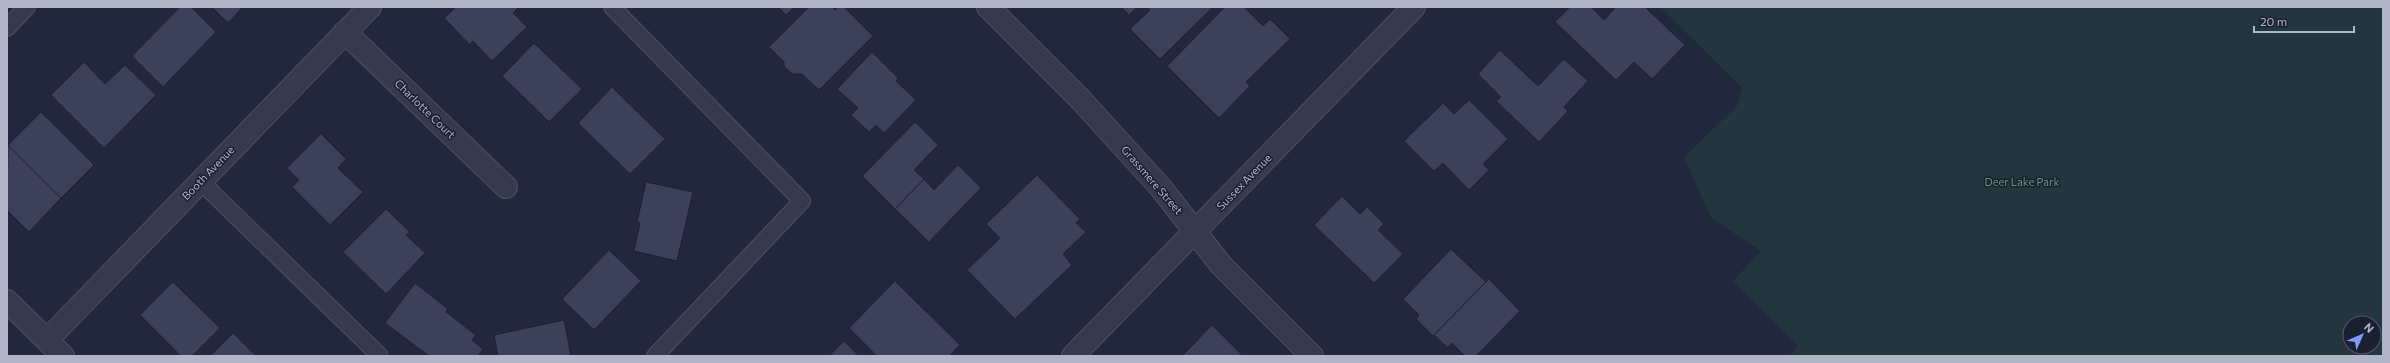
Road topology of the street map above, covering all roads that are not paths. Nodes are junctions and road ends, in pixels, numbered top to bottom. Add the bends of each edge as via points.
1 (28, 7) edge
2 (370, 7) edge
3 (612, 7) edge
4 (988, 7) edge
5 (1414, 7) edge
6 (7, 28) edge
7 (345, 32) junction
8 (200, 181) junction
9 (506, 187) dead end
10 (1196, 231) junction
11 (7, 301) edge
12 (46, 340) junction
13 (63, 356) edge
14 (380, 356) edge
15 (655, 356) edge
16 (1072, 356) edge
17 (1312, 356) edge

1 - 6 lane
2 - 7 street, Booth Avenue
3 - 15 lane via 802,201
4 - 10 street, Grassmere Street via 1082,101 1161,188
5 - 10 street, Sussex Avenue
7 - 8 street, Booth Avenue
7 - 9 street, Charlotte Court
8 - 12 street, Booth Avenue
8 - 14 lane
10 - 16 street, Sussex Avenue
10 - 17 street, Grassmere Street via 1222,264
11 - 12 street
12 - 13 street

